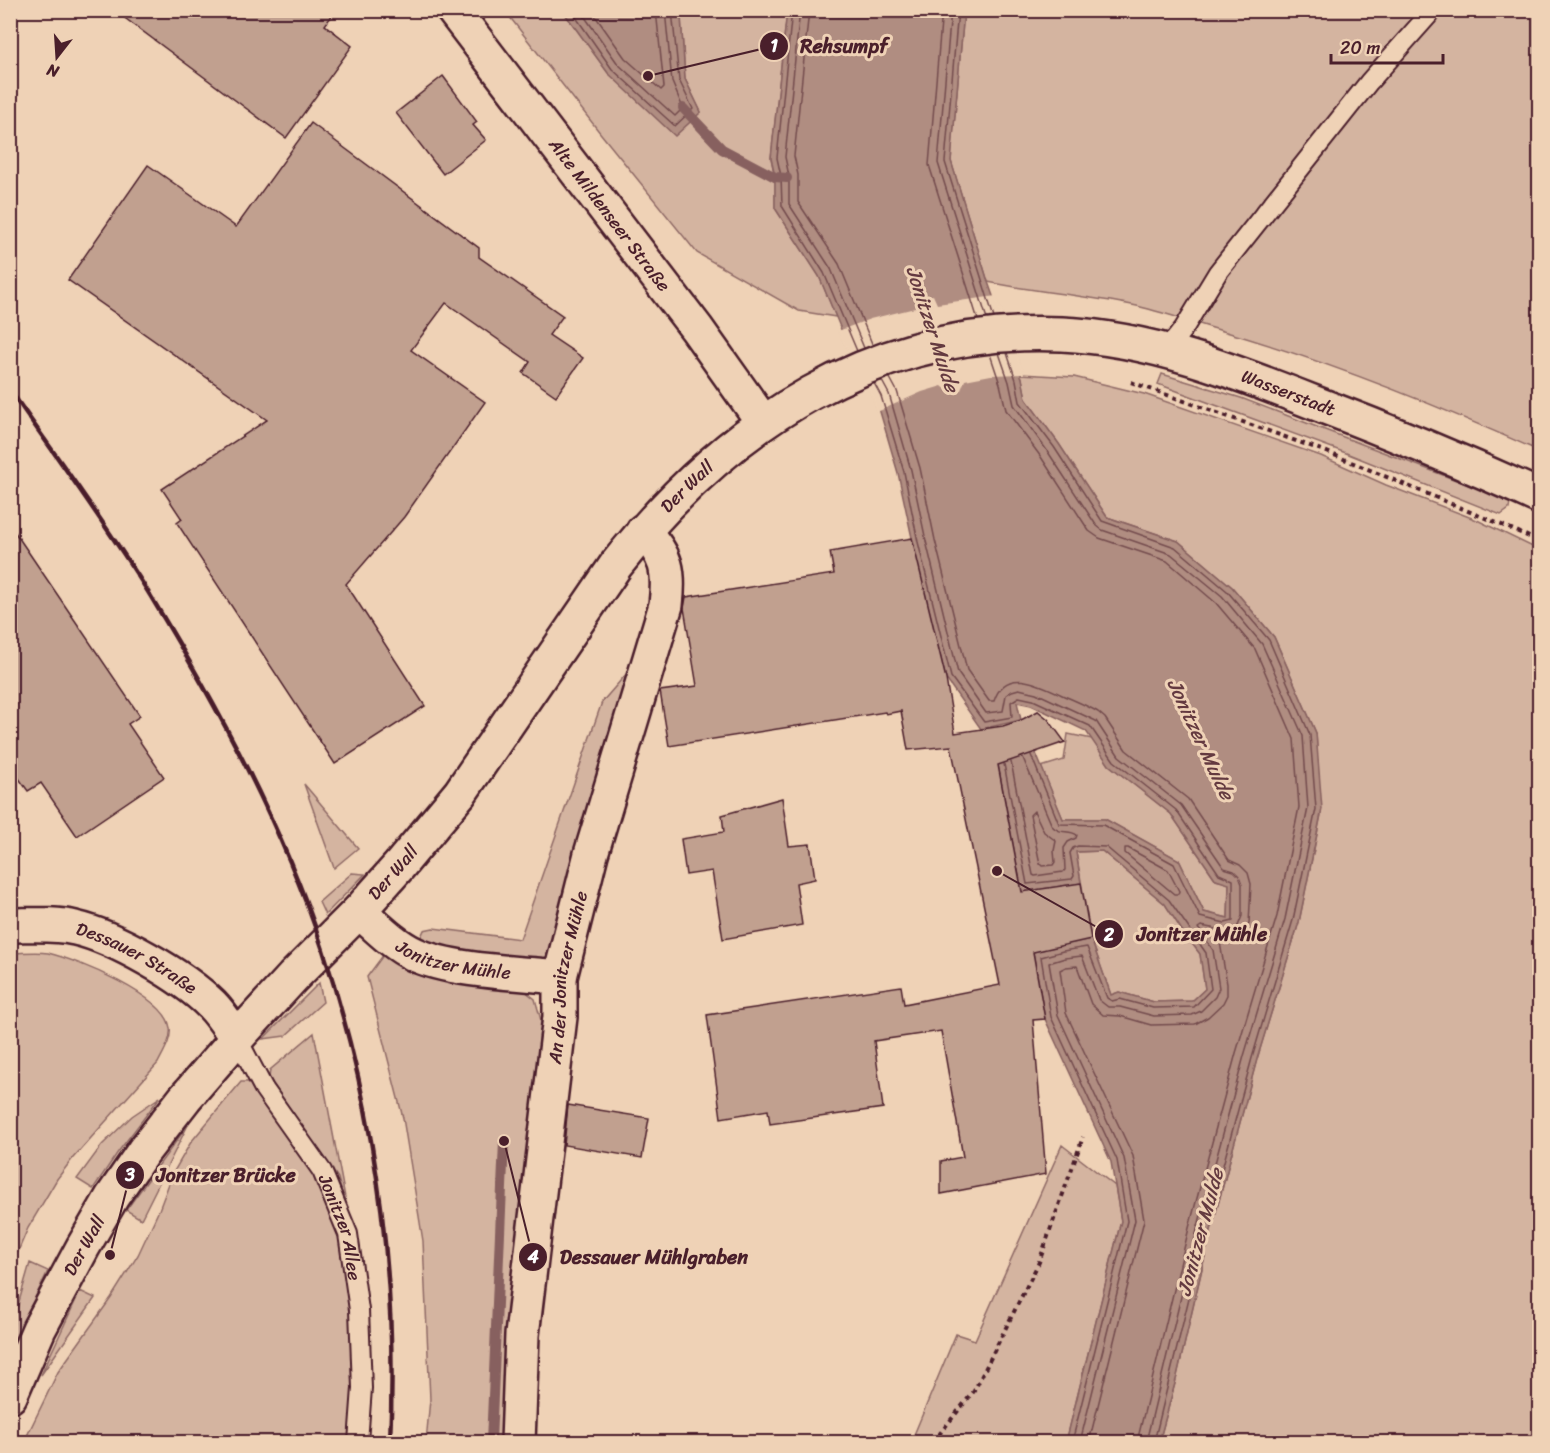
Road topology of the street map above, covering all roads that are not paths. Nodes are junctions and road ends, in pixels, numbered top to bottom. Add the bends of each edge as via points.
1 (453, 10) edge
2 (1433, 10) edge
3 (1166, 351) junction
4 (820, 388) joint
5 (763, 422) junction
6 (1539, 497) edge
7 (643, 531) junction
8 (359, 911) junction
9 (10, 925) edge
10 (560, 977) junction
11 (237, 1038) junction
12 (10, 1396) edge
13 (358, 1443) edge
14 (518, 1443) edge

1 - 5 main road, Alte Mildenseer Straße via 697,329
2 - 3 lane via 1369,82 1218,272
3 - 4 main road, Wasserstadt via 1124,341 1063,334 992,336 920,349
3 - 6 main road, Wasserstadt via 1249,377 1352,417
4 - 5 main road, Der Wall
5 - 7 main road, Der Wall via 709,465
7 - 8 main road, Der Wall via 460,793
7 - 10 main road, An der Jonitzer Mühle via 667,565 666,605 594,842
8 - 10 main road, Jonitzer Mühle via 400,946 429,960
8 - 11 main road, Der Wall
9 - 11 main road, Dessauer Straße via 75,928 120,945 198,992
10 - 14 main road, An der Jonitzer Mühle via 560,1017 522,1335
11 - 12 main road, Der Wall via 184,1098 112,1197 39,1329
11 - 13 lane, Jonitzer Allee via 264,1089 322,1171 348,1234 359,1310 362,1388

